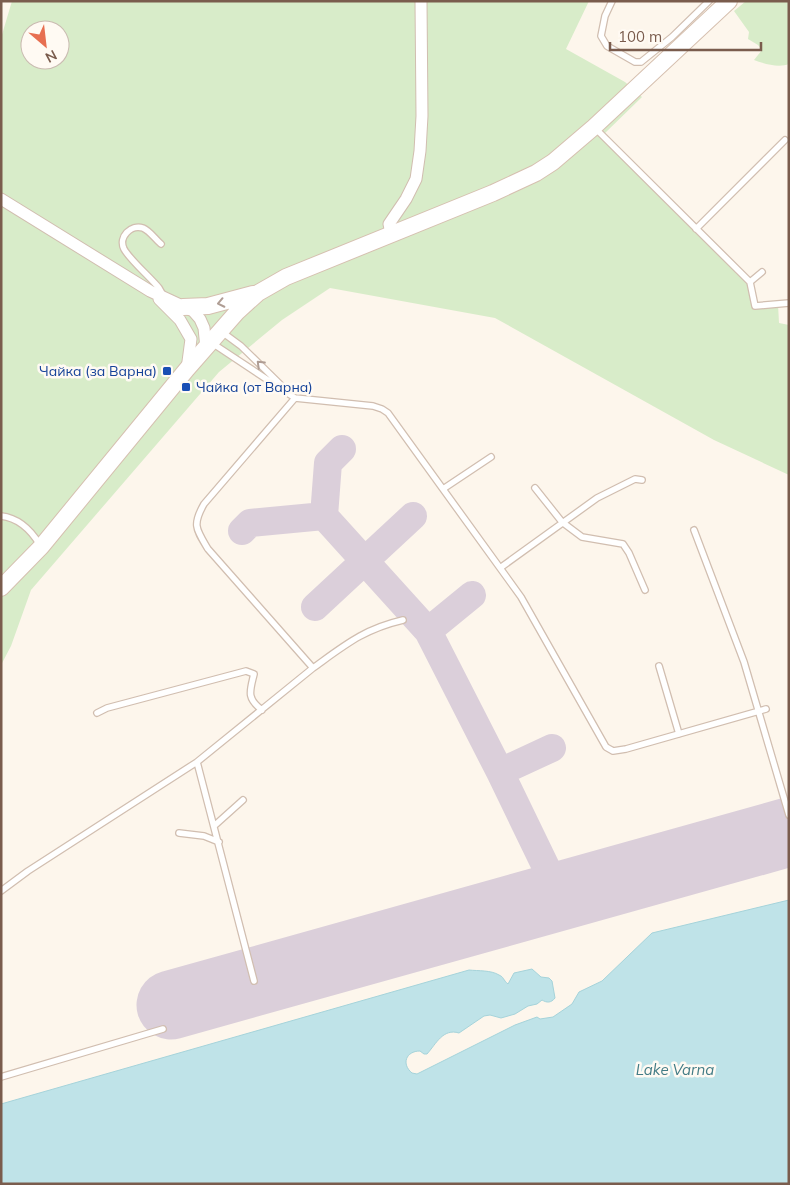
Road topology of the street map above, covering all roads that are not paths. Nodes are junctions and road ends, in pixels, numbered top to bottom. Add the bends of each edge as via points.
1 (421, 1) edge
2 (612, 1) edge
3 (709, 1) edge
4 (729, 1) edge
5 (594, 127) junction
6 (785, 140) dead end
7 (1, 199) edge
8 (696, 229) junction
9 (391, 234) junction
10 (161, 244) dead end
11 (762, 272) dead end
12 (750, 282) junction
13 (150, 292) junction
14 (258, 292) junction
15 (165, 299) junction
16 (789, 303) edge
17 (183, 307) junction
18 (186, 329) junction
19 (211, 338) junction
20 (187, 369) junction
21 (295, 398) junction
22 (491, 457) dead end
23 (642, 480) dead end
24 (534, 488) dead end
25 (443, 490) junction
26 (1, 516) edge
27 (562, 522) junction
28 (694, 530) dead end
29 (41, 547) junction
30 (500, 568) junction
31 (1, 588) edge
32 (645, 590) dead end
33 (403, 620) dead end
34 (659, 666) dead end
35 (313, 668) junction
36 (766, 709) dead end
37 (262, 710) junction
38 (758, 711) junction
39 (97, 713) dead end
40 (680, 734) junction
41 (197, 762) junction
42 (242, 800) dead end
43 (789, 815) edge
44 (214, 826) junction
45 (179, 833) dead end
46 (218, 842) junction
47 (1, 891) edge
48 (254, 981) dead end
49 (163, 1029) dead end
50 (1, 1078) edge

1 - 9 street via 420,151 416,179 389,224
2 - 3 lane via 601,36 607,46 635,62 641,62 672,37
4 - 5 street
5 - 8 lane
5 - 9 street via 536,173
6 - 8 lane
7 - 13 street
8 - 12 lane
9 - 14 street via 286,277
10 - 15 lane via 139,227 126,232 123,241 125,250
11 - 12 lane
12 - 16 lane via 755,306
13 - 15 street
13 - 18 street
14 -> 17 street via 208,306
14 - 19 street
15 - 17 street
17 - 19 street via 200,319
18 - 19 street
18 - 20 street via 191,339
19 - 20 street
19 - 21 lane
21 -> 19 lane via 241,346
20 - 29 street
21 - 25 lane via 382,409
21 - 35 lane via 196,517 198,532 208,549
22 - 25 lane
23 - 27 lane via 635,479 596,498
24 - 27 lane
25 - 30 lane
26 - 29 lane via 24,525
27 - 30 lane
27 - 32 lane via 582,537 623,544
28 - 38 lane via 744,662
29 - 31 street
30 - 40 lane via 521,597 606,747 613,751 626,749
33 - 35 lane via 362,634
34 - 40 lane
35 - 37 lane
36 - 38 lane
37 - 39 lane via 251,698 254,674 246,671
37 - 41 lane
38 - 40 lane
38 - 43 lane
41 - 44 lane
41 - 47 lane
42 - 44 lane
44 - 46 lane
45 - 46 lane via 204,836
46 - 48 lane
49 - 50 lane

